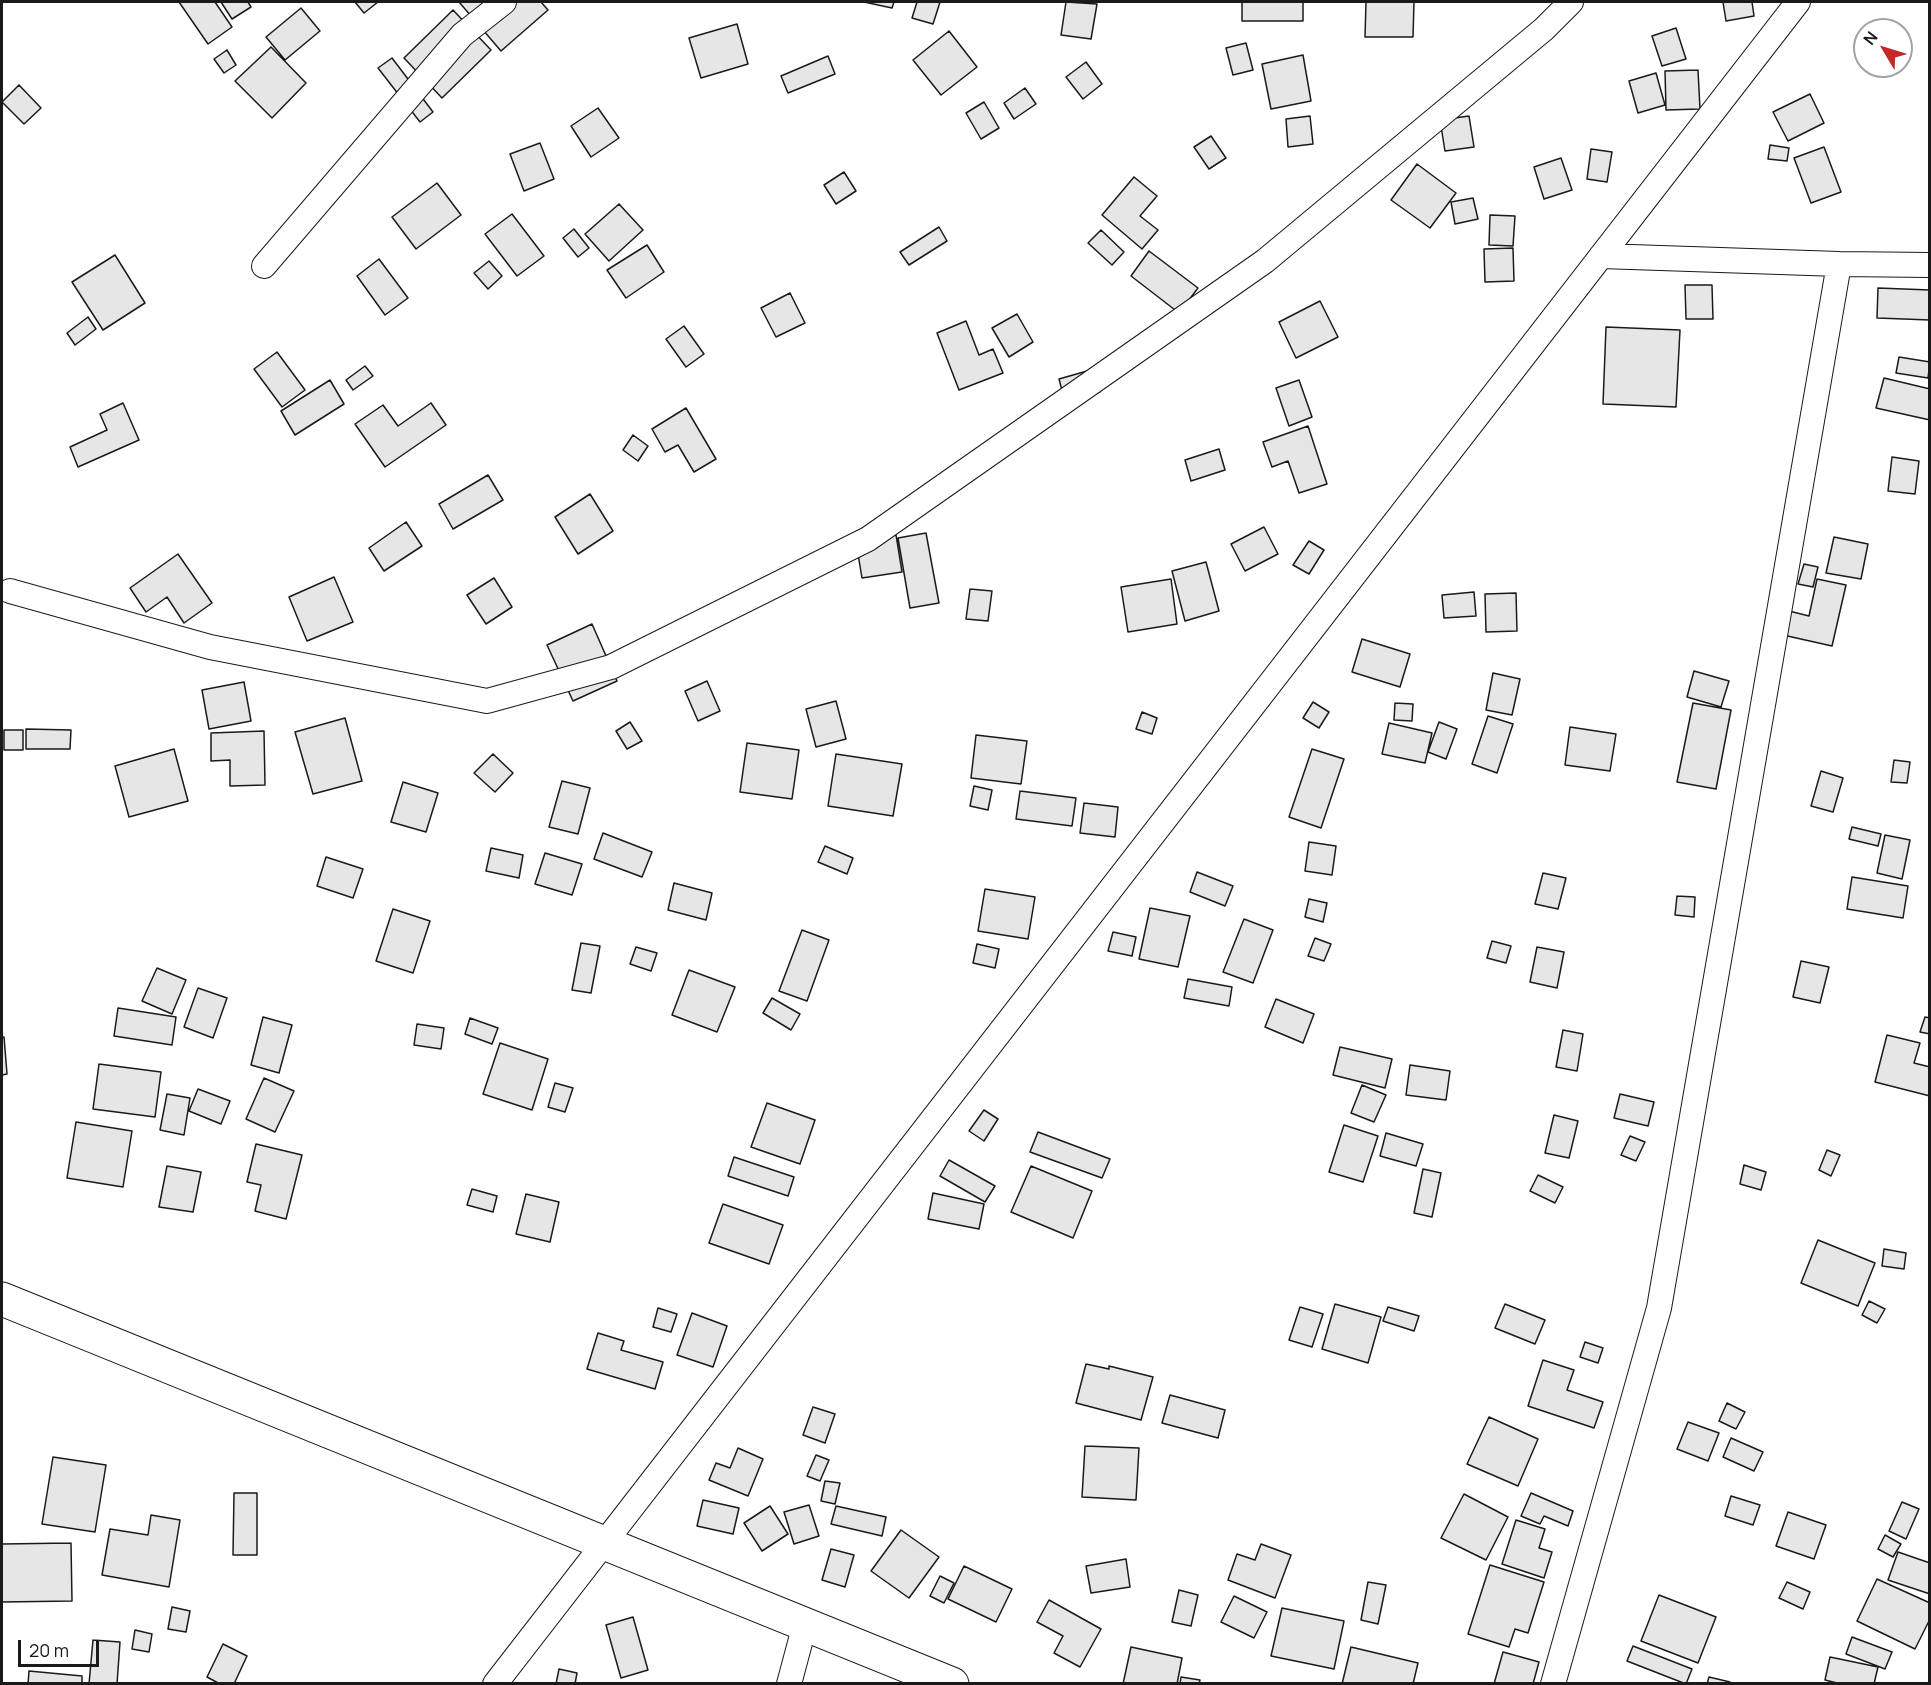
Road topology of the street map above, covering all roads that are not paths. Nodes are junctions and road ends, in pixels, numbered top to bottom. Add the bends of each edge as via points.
1 (504, 2) edge
2 (1571, 2) edge
3 (1798, 2) edge
4 (1601, 256) junction
5 (1839, 264) junction
6 (1929, 265) edge
7 (264, 266) dead end
8 (10, 591) dead end
9 (2, 1299) edge
10 (604, 1544) junction
11 (805, 1624) junction
12 (495, 1683) edge
13 (789, 1683) edge
14 (952, 1683) edge
15 (1553, 1683) edge

1 - 7 street via 462,35
2 - 8 street via 1544,30 1265,261 868,539 611,667 487,702 210,647
3 - 4 street
4 - 5 street
4 - 10 street
5 - 6 street
5 - 15 street via 1659,1308
9 - 10 street
10 - 11 street
10 - 12 street
11 - 13 street
11 - 14 street

